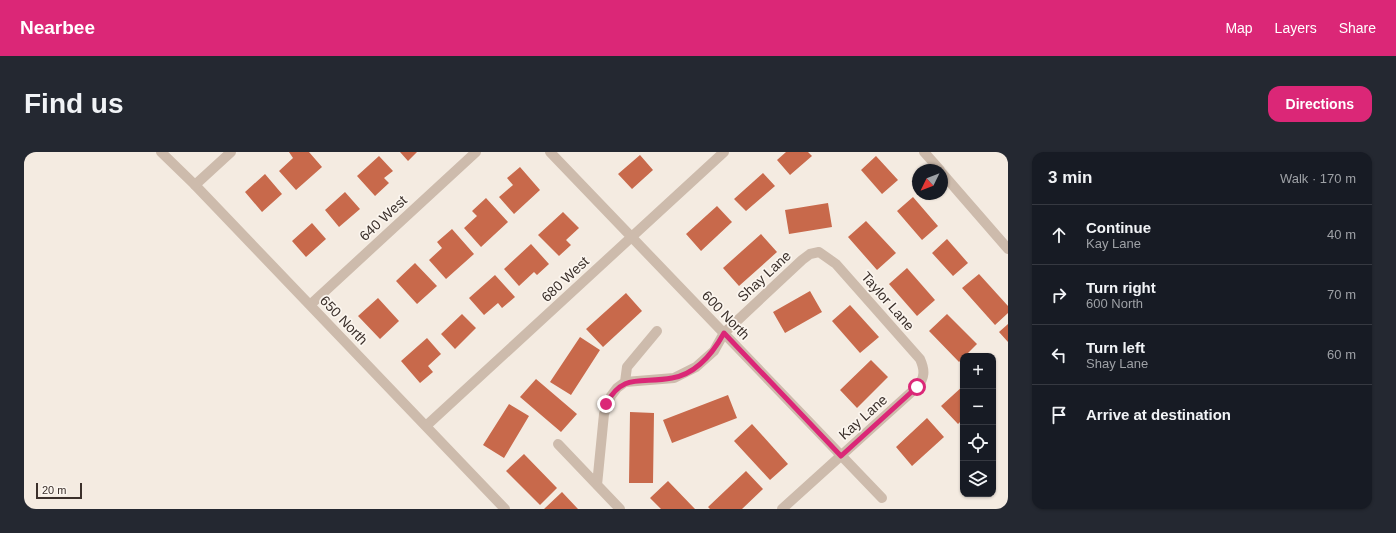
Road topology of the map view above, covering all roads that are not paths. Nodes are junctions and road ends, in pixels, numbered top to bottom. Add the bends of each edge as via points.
1 (161, 152) edge
2 (230, 152) edge
3 (476, 152) edge
4 (550, 152) edge
5 (724, 152) edge
6 (924, 152) edge
7 (935, 164) edge
8 (948, 180) edge
9 (195, 185) junction
10 (632, 237) junction
11 (1008, 249) edge
12 (819, 252) joint
13 (310, 305) junction
14 (657, 331) dead end
15 (724, 333) junction
16 (924, 376) joint
17 (625, 382) junction
18 (426, 426) junction
19 (558, 444) dead end
20 (841, 456) junction
21 (596, 485) junction
22 (882, 498) dead end
23 (505, 509) edge
24 (620, 509) edge
25 (782, 509) edge

1 - 9 street, 650 North
2 - 9 street
3 - 13 street, 640 West
4 - 10 street, 600 North
5 - 10 street, 680 West
6 - 7 street
8 - 11 street
9 - 13 street, 650 North
10 - 15 street, 600 North
10 - 18 street, 680 West
12 - 15 street, Shay Lane via 810,254 802,260
12 - 16 street, Taylor Lane via 836,264 920,359
13 - 18 street, 650 North
14 - 17 street via 626,367
15 - 17 street, Shay Lane via 714,351 696,367 674,378
15 - 20 street, 600 North
16 - 20 street, Kay Lane via 917,387
17 - 21 street via 611,396 604,414
18 - 23 street, 650 North
19 - 21 street
20 - 22 street, 600 North
20 - 25 street, Kay Lane
21 - 24 street

